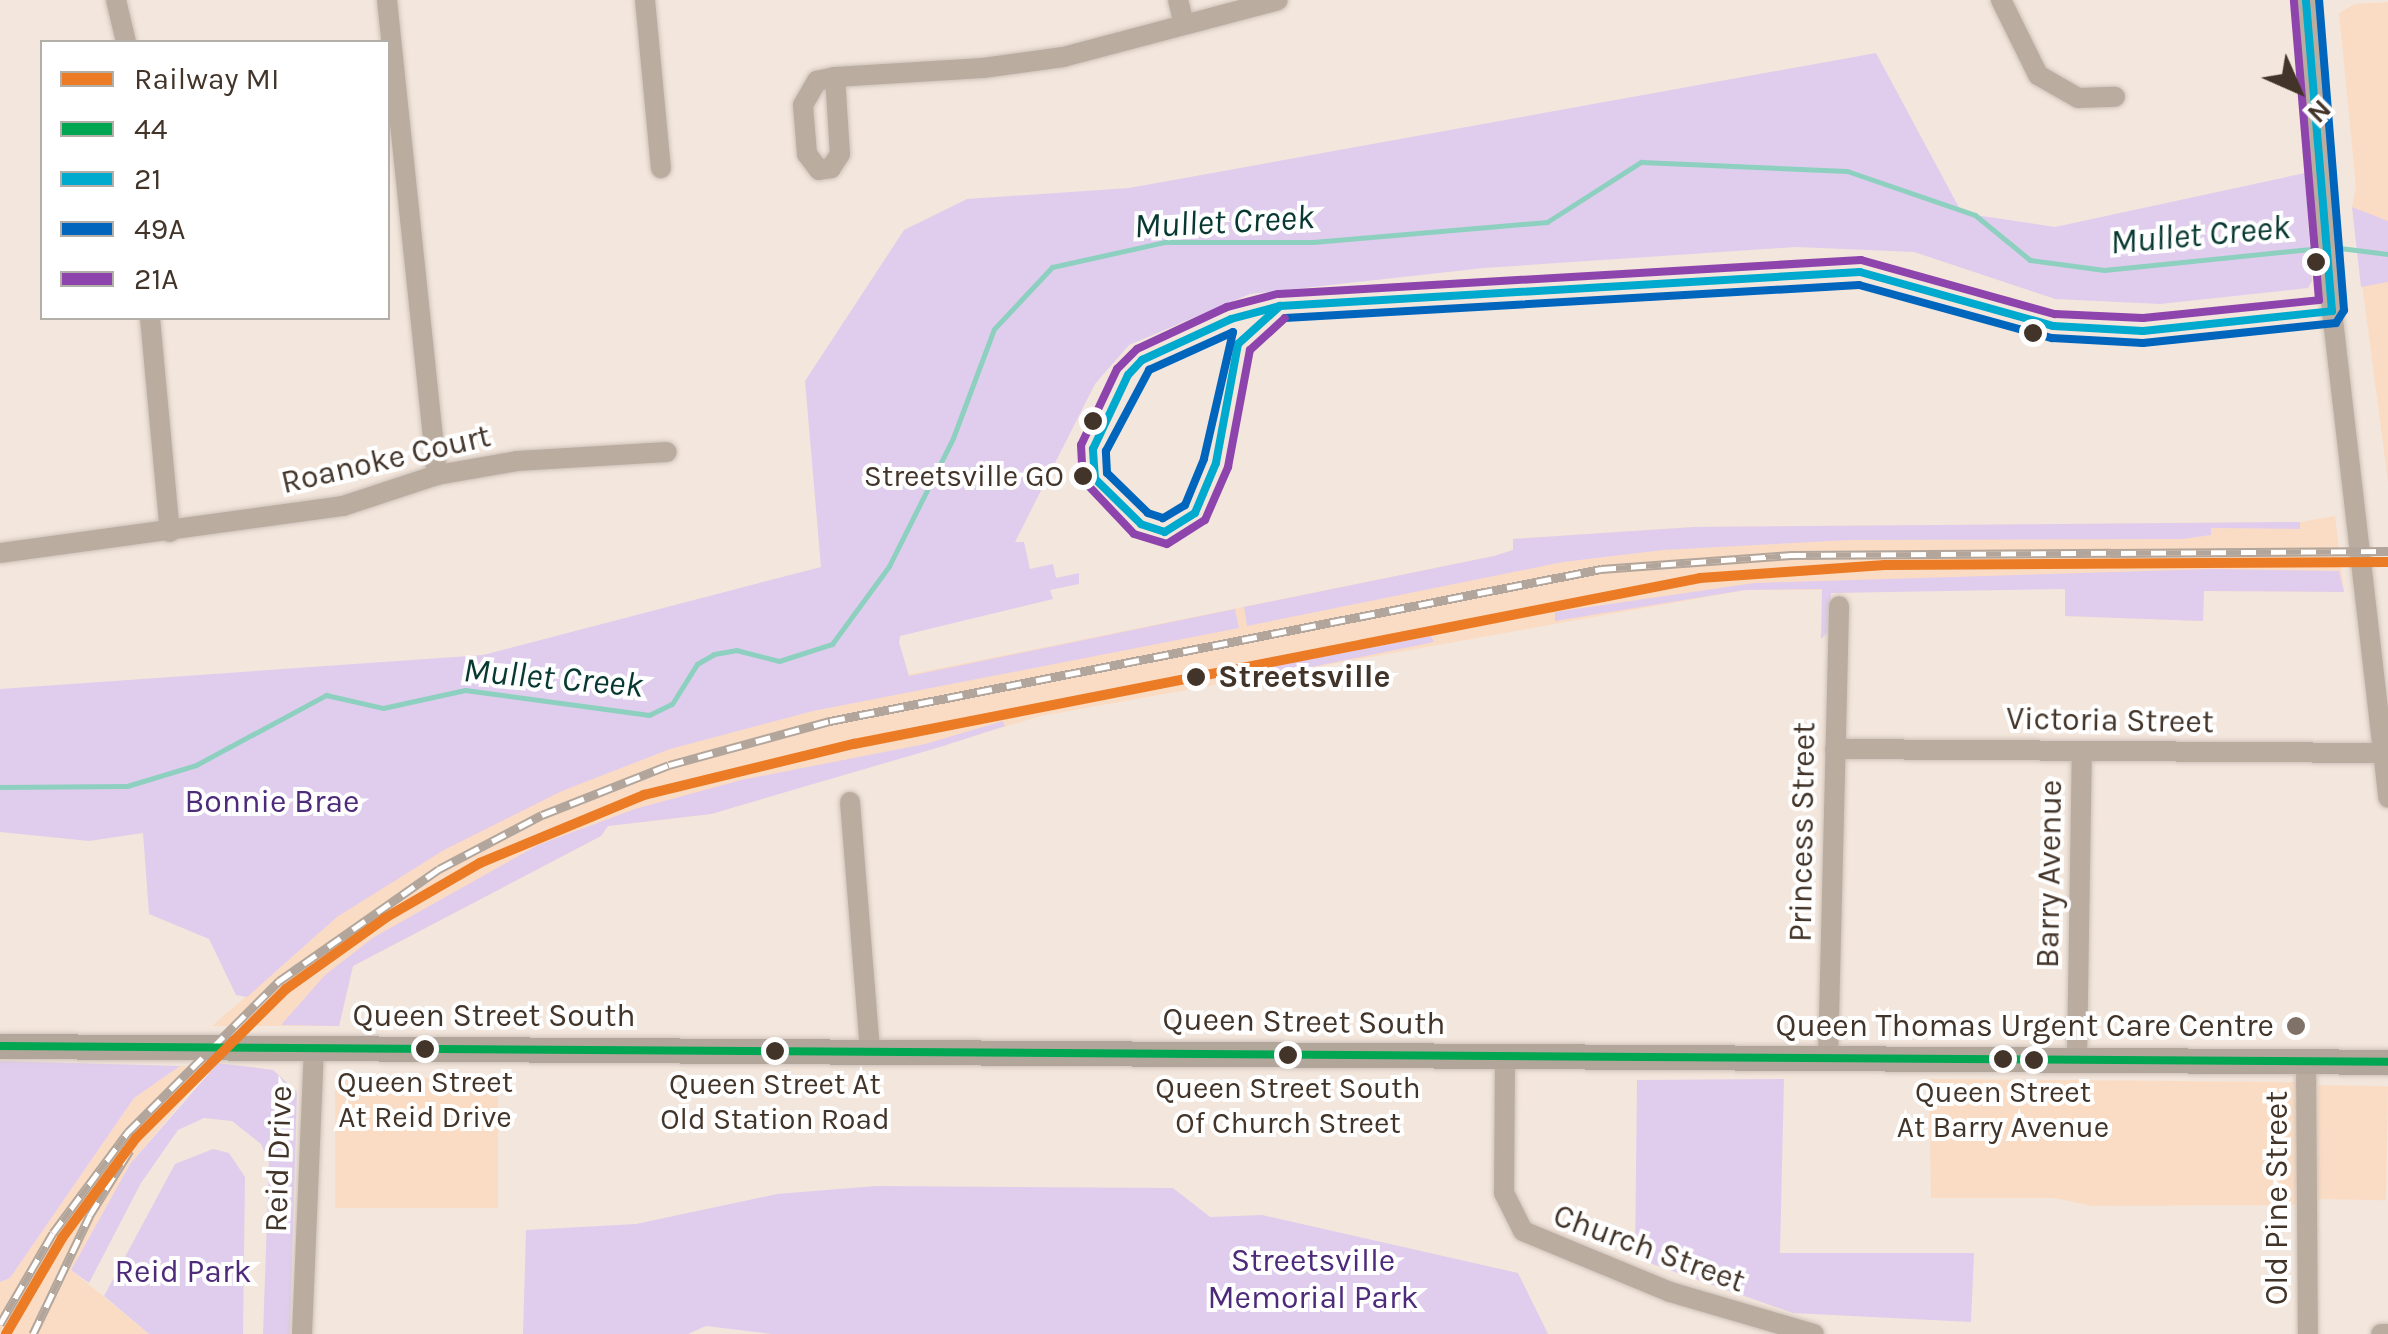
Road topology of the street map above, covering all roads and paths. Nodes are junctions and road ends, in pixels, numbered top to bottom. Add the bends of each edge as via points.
1 (116, 0) edge
2 (388, 0) edge
3 (646, 0) edge
4 (1178, 0) edge
5 (1278, 0) edge
6 (2001, 0) edge
7 (2306, 0) edge
8 (1184, 24) junction
9 (126, 40) edge
10 (834, 77) dead end
11 (2115, 97) dead end
12 (661, 168) dead end
13 (150, 320) edge
14 (667, 452) dead end
15 (437, 475) junction
16 (170, 532) junction
17 (0, 553) edge
18 (1839, 606) dead end
19 (2381, 638) edge
20 (1835, 749) junction
21 (2082, 751) junction
22 (2384, 753) junction
23 (2388, 798) edge
24 (850, 802) dead end
25 (0, 1046) edge
26 (314, 1046) junction
27 (870, 1051) junction
28 (1505, 1056) junction
29 (1828, 1059) junction
30 (2077, 1059) junction
31 (2306, 1061) junction
32 (2388, 1062) edge
33 (302, 1334) edge
34 (1814, 1334) edge
35 (2308, 1334) edge
36 (2380, 1334) edge
37 (2388, 1334) edge

1 - 9 street
2 - 15 street
3 - 12 street
4 - 8 street
5 - 8 street
6 - 11 street via 2038,74 2078,98
7 - 19 street via 2328,268
8 - 10 street via 1025,64
13 - 16 street
14 - 15 street, Roanoke Court via 517,461
15 - 16 street, Roanoke Court via 343,506
16 - 17 street, Roanoke Court
18 - 20 street, Princess Street
19 - 22 street
20 - 21 street, Victoria Street
20 - 29 street, Princess Street
21 - 22 street, Victoria Street
21 - 30 street, Barry Avenue
22 - 23 street
24 - 27 street
25 - 26 main road, Queen Street South
26 - 27 main road, Queen Street South
26 - 33 street, Reid Drive
27 - 28 main road, Queen Street South
28 - 29 main road, Queen Street South
28 - 34 street, Church Street via 1504,1193 1524,1231 1670,1292
29 - 30 main road, Queen Street South
30 - 31 main road, Queen Street South
31 - 32 main road, Queen Street South
31 - 35 street, Old Pine Street
36 - 37 street

